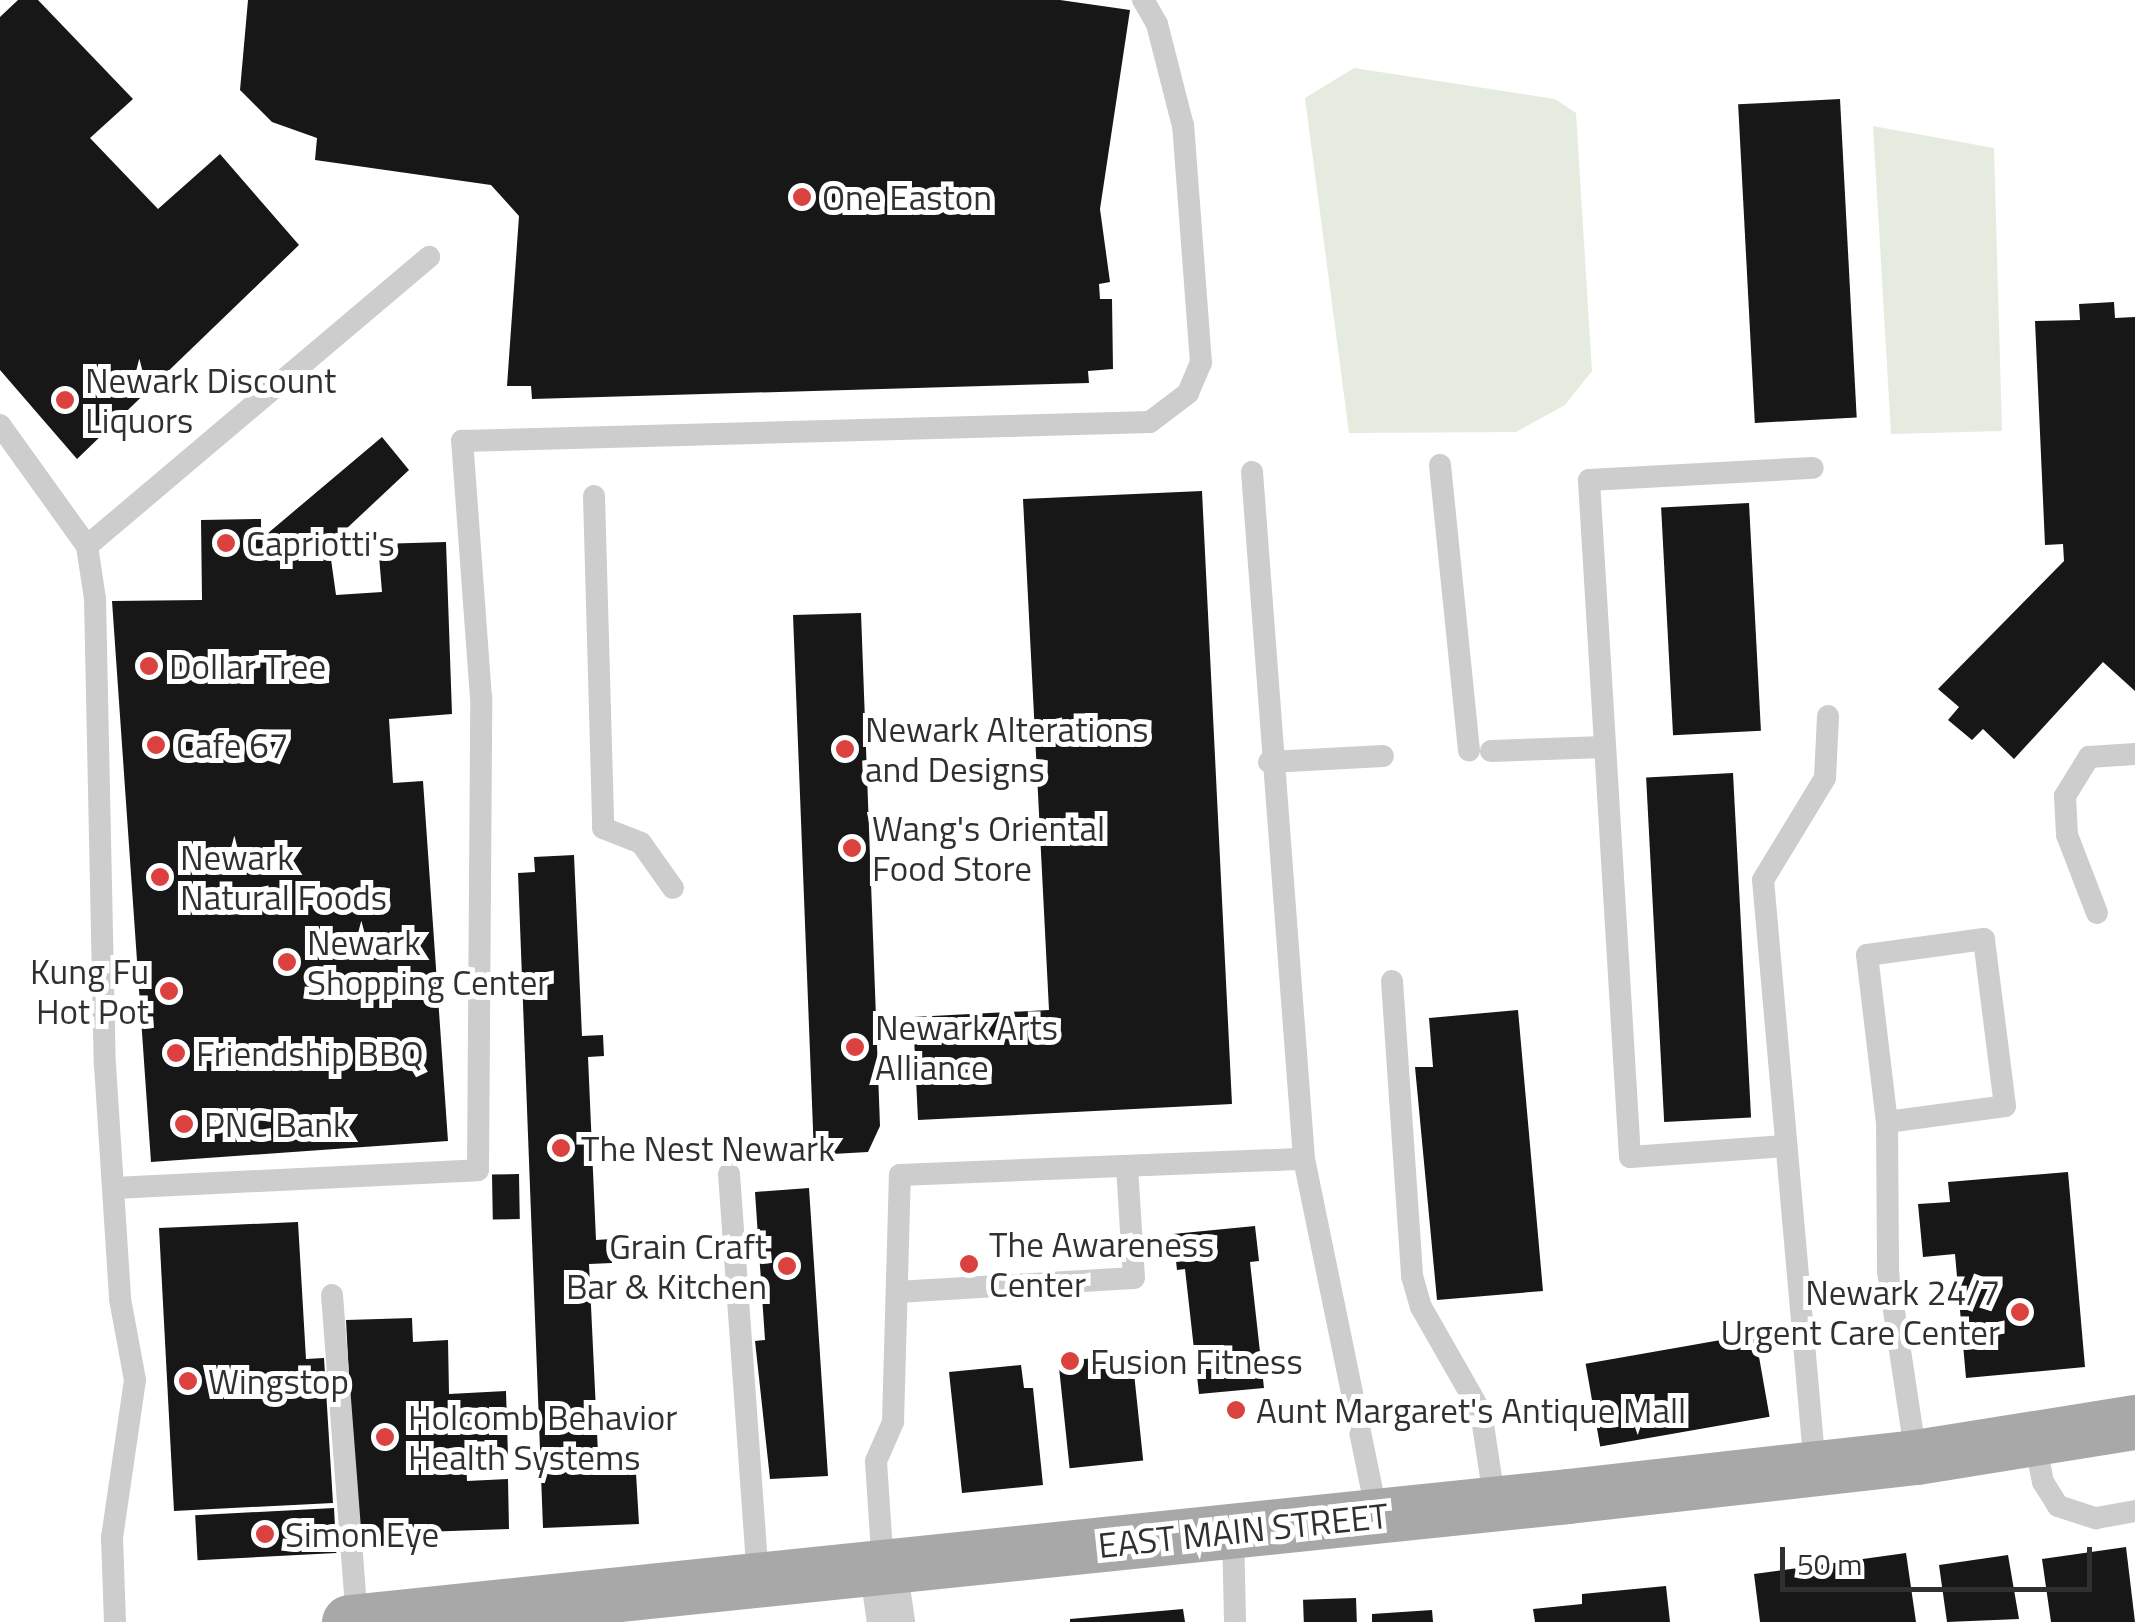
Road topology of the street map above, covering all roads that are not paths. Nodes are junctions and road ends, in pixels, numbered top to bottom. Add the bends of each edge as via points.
1 (1143, 0) edge
2 (428, 257) dead end
3 (0, 426) edge
4 (1440, 465) dead end
5 (1813, 468) dead end
6 (1252, 472) dead end
7 (594, 496) dead end
8 (87, 546) junction
9 (1828, 716) dead end
10 (1605, 747) junction
11 (2135, 754) edge
12 (1382, 756) dead end
13 (1269, 762) junction
14 (673, 888) dead end
15 (2097, 913) dead end
16 (1392, 981) dead end
17 (1887, 1122) junction
18 (1785, 1146) junction
19 (1304, 1159) junction
20 (1127, 1166) junction
21 (729, 1174) dead end
22 (114, 1188) junction
23 (896, 1292) junction
24 (332, 1295) dead end
25 (2135, 1422) edge
26 (2034, 1437) junction
27 (1916, 1457) junction
28 (1815, 1468) junction
29 (1495, 1504) junction
30 (2135, 1511) edge
31 (1377, 1516) junction
32 (1233, 1531) junction
33 (883, 1566) junction
34 (758, 1580) junction
35 (115, 1622) edge
36 (354, 1622) edge
37 (891, 1622) edge
38 (1235, 1622) edge

1 - 22 lane via 1157,24 1183,126 1201,363 1188,393 1150,422 462,441 482,698 478,1170
2 - 8 lane
3 - 8 lane
4 - 10 lane via 1480,751
5 - 10 lane via 1589,480
6 - 13 lane
7 - 14 lane via 603,828 641,843
8 - 22 lane
9 - 18 lane via 1826,778 1809,814 1776,848 1763,880
10 - 18 lane via 1630,1157
11 - 15 lane via 2089,757 2065,796 2067,835
12 - 13 lane
13 - 19 lane
16 - 29 lane via 1412,1276 1421,1307 1481,1412
17 - 17 lane via 1867,955 1984,939 2005,1106
17 - 27 lane via 1888,1271
18 - 28 lane
19 - 20 lane
19 - 31 lane
20 - 23 lane via 900,1175
20 - 23 lane via 1134,1278
21 - 34 lane
22 - 35 lane via 135,1380 112,1537
23 - 33 lane via 893,1422 876,1462
24 - 36 lane
25 - 26 main road, EAST MAIN STREET
26 - 27 main road, EAST MAIN STREET
26 - 30 lane via 2043,1482 2058,1506 2096,1518
27 - 28 main road, EAST MAIN STREET
28 - 29 main road, EAST MAIN STREET
29 - 31 main road, EAST MAIN STREET
31 - 32 main road, EAST MAIN STREET
32 - 33 main road, EAST MAIN STREET
32 - 38 lane
33 - 34 main road, EAST MAIN STREET
33 - 37 street
34 - 36 main road, EAST MAIN STREET

